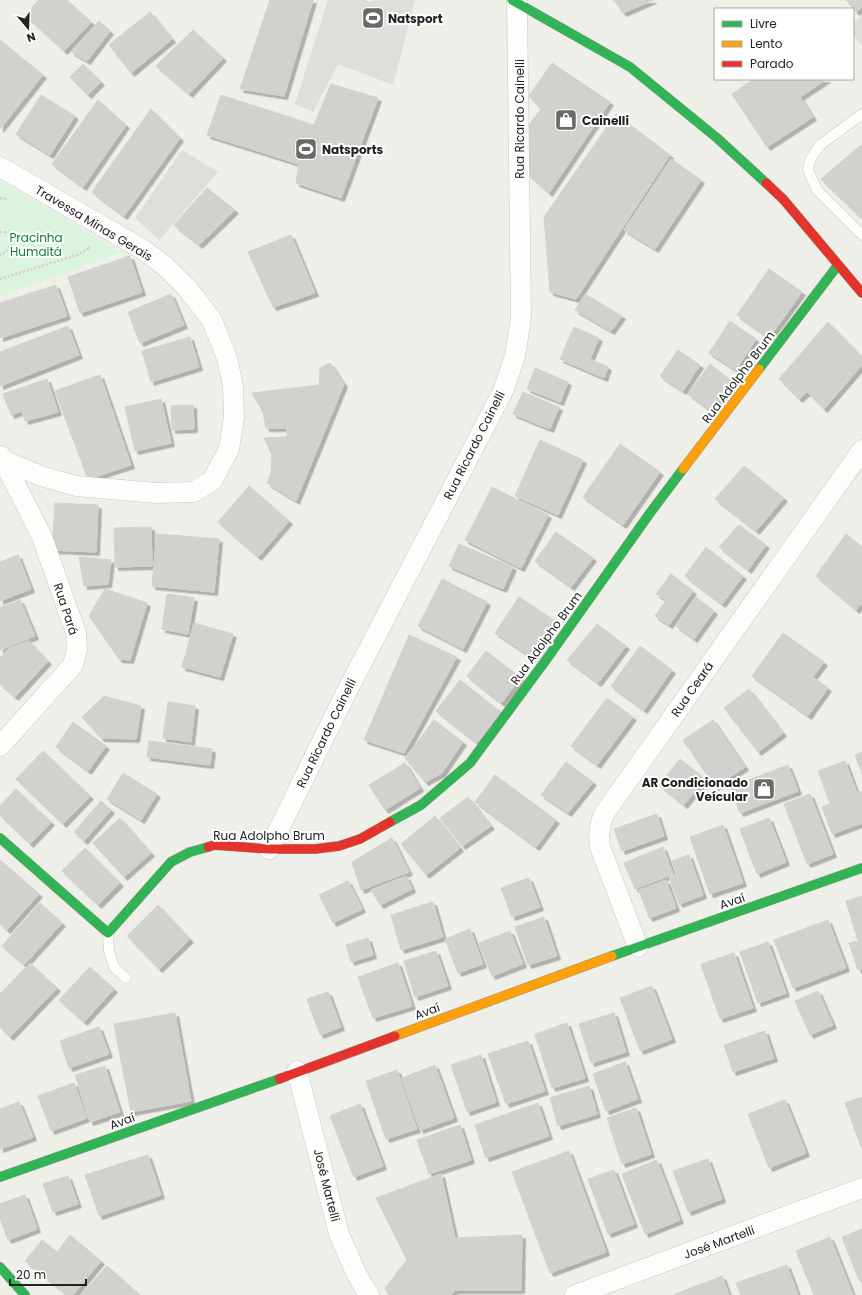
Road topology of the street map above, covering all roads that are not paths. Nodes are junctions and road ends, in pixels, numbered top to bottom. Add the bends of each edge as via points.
1 (515, 1) edge
2 (862, 114) edge
3 (0, 167) edge
4 (862, 235) edge
5 (838, 265) junction
6 (862, 293) edge
7 (862, 450) edge
8 (1, 459) edge
9 (0, 746) edge
10 (0, 838) edge
11 (269, 849) junction
12 (862, 868) edge
13 (108, 933) junction
14 (638, 947) junction
15 (126, 978) dead end
16 (297, 1071) junction
17 (0, 1177) edge
18 (862, 1188) edge
19 (0, 1267) edge
20 (25, 1295) edge
21 (369, 1295) edge
22 (575, 1295) edge

1 - 5 street via 630,67 671,100 783,199
1 - 11 street, Rua Ricardo Cainelli via 521,318 515,356 503,391 346,693
2 - 4 lane via 820,145 810,160 808,170 817,190
3 - 8 street, Travessa Minas Gerais via 142,249 182,283 212,320 227,358 233,386 234,416 229,449 212,481 193,492 156,493 76,486 41,476
5 - 6 street
5 - 11 street, Rua Adolpho Brum via 650,513 470,763 421,805 360,839 339,846 315,849
7 - 14 street, Rua Ceará via 604,814 599,825 600,847
8 - 9 street, Rua Pará via 42,537 76,633 77,650 73,665
10 - 13 street
11 - 13 street, Rua Adolpho Brum via 214,845 190,852 171,862
12 - 14 street, Avaí
13 - 15 lane via 109,951 114,967
14 - 16 street, Avaí
16 - 17 street, Avaí
16 - 21 street, José Martelli via 339,1234
18 - 22 street, José Martelli
19 - 20 street

